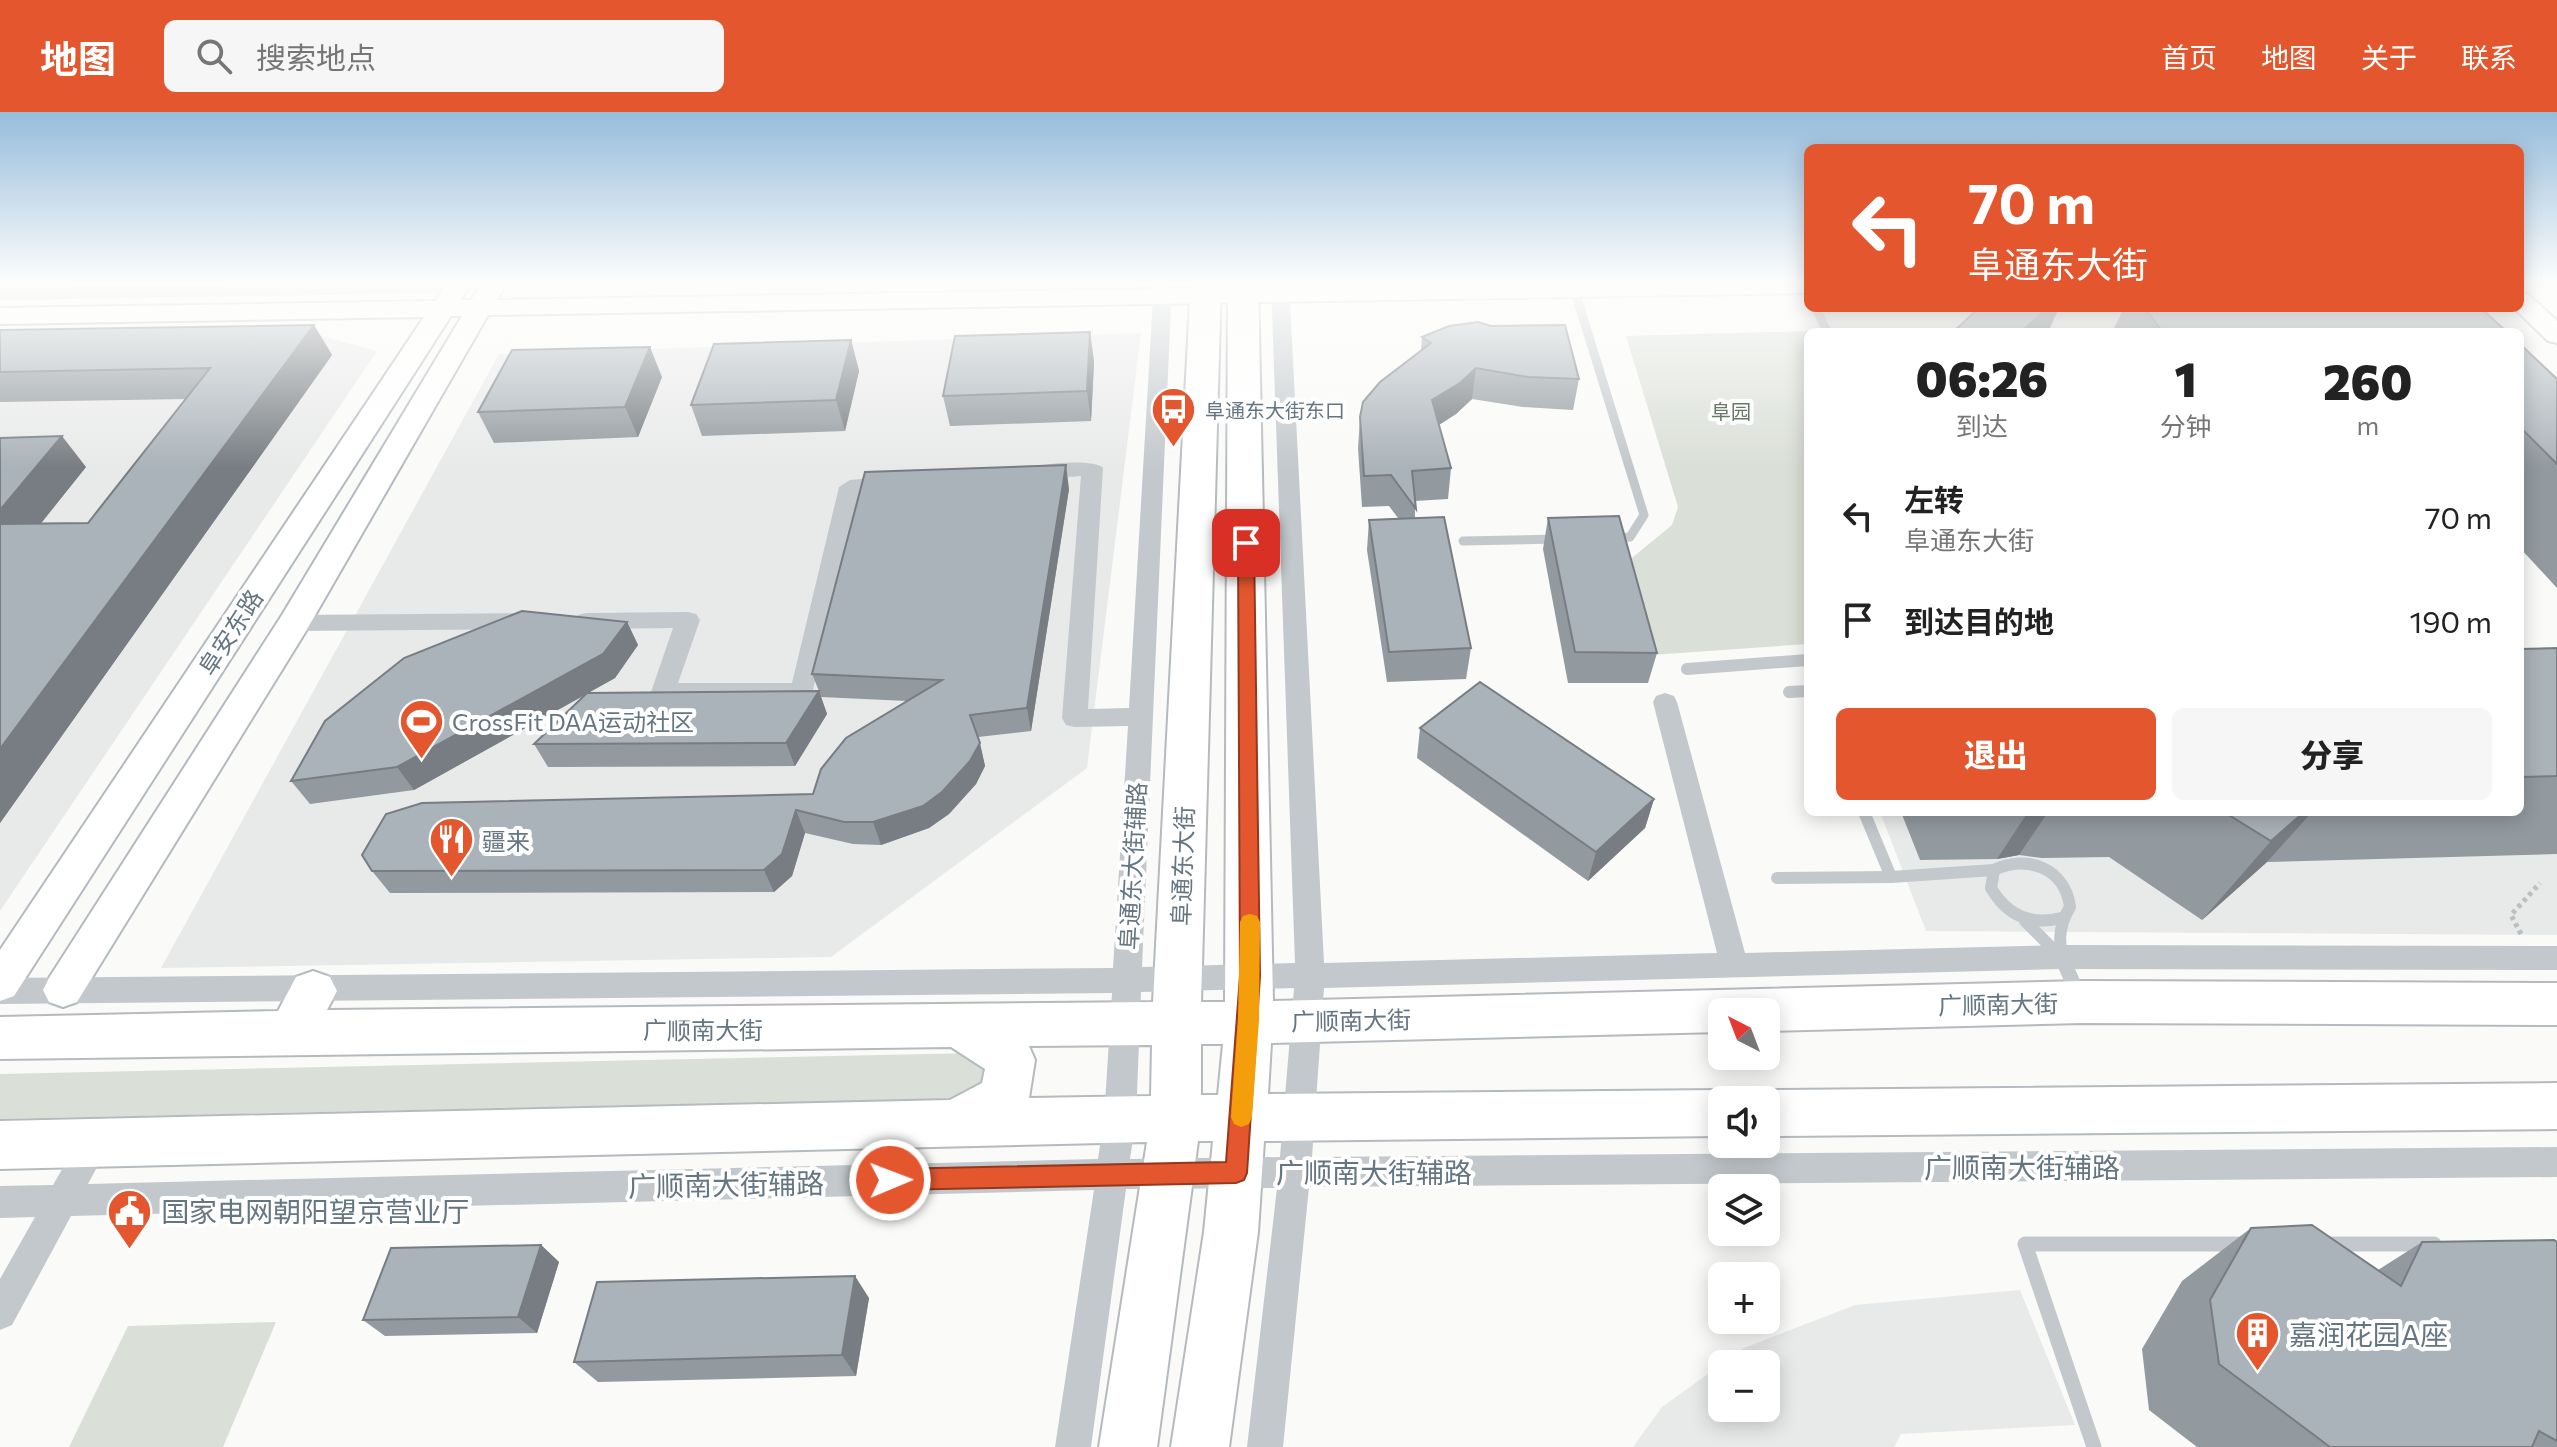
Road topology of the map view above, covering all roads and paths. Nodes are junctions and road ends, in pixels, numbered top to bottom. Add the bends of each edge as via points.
1 (417, 344) edge
2 (427, 344) edge
3 (1159, 344) edge
4 (1238, 344) edge
5 (1243, 344) edge
6 (1248, 344) edge
7 (1591, 344) edge
8 (1001, 475) edge
9 (926, 481) edge
10 (1599, 538) edge
11 (1569, 539) edge
12 (1463, 541) dead end
13 (294, 623) junction
14 (1804, 660) edge
15 (1687, 669) dead end
16 (1804, 691) edge
17 (1789, 692) dead end
18 (1665, 702) dead end
19 (1140, 717) junction
20 (1866, 816) edge
21 (1994, 870) junction
22 (1891, 877) junction
23 (1777, 878) dead end
24 (2023, 918) junction
25 (2061, 918) junction
26 (37, 926) junction
27 (100, 926) junction
28 (2060, 957) junction
29 (2557, 958) edge
30 (1734, 965) junction
31 (0, 984) edge
32 (63, 990) junction
33 (0, 991) edge
34 (1249, 998) junction
35 (1307, 999) junction
36 (1177, 1000) junction
37 (1124, 1001) junction
38 (2082, 1002) junction
39 (2557, 1004) edge
40 (303, 1011) junction
41 (961, 1027) junction
42 (0, 1038) edge
43 (2557, 1106) edge
44 (1708, 1113) edge
45 (1780, 1113) edge
46 (1241, 1118) junction
47 (1300, 1118) junction
48 (1120, 1119) junction
49 (1176, 1119) junction
50 (954, 1123) junction
51 (94, 1143) junction
52 (0, 1145) edge
53 (2557, 1162) edge
54 (1295, 1172) junction
55 (1236, 1173) junction
56 (1112, 1174) junction
57 (1170, 1175) junction
58 (64, 1201) junction
59 (0, 1202) edge
60 (2255, 1244) edge
61 (2301, 1244) edge
62 (2452, 1244) edge
63 (0, 1313) edge
64 (1073, 1447) edge
65 (1128, 1447) edge
66 (1200, 1447) edge
67 (1265, 1447) edge
68 (2094, 1447) edge

1 - 26 street, 阜安东路
2 - 13 street, 阜安东路
3 - 19 street, 阜通东大街辅路
4 - 36 main road, 阜通东大街
5 - 34 main road
6 - 35 street
7 - 10 lane via 1644,515 1630,537
8 - 19 street via 1092,468 1075,718
9 - 13 street via 850,487 802,692 663,692 688,620
11 - 12 lane
13 - 27 street, 阜安东路
14 - 15 lane
16 - 17 lane
18 - 30 street
19 - 37 street, 阜通东大街辅路
20 - 22 lane
21 - 22 lane
21 - 24 lane via 1990,881 1997,899
21 - 25 lane via 2017,861 2049,870 2070,900
22 - 23 lane
24 - 25 lane
24 - 28 lane
25 - 28 lane
26 - 27 street via 64,935
26 - 31 street, 阜安东路
27 - 32 street, 阜安东路
28 - 29 street
28 - 30 street
28 - 38 lane
30 - 35 street
32 - 33 street
32 - 40 street
34 - 35 main road, 广顺南大街
34 - 36 main road, 广顺南大街
34 - 46 main road
35 - 38 main road, 广顺南大街
35 - 47 street
36 - 37 main road, 广顺南大街
36 - 49 main road, 阜通东大街
37 - 40 street
37 - 41 main road, 广顺南大街
37 - 48 street, 阜通东大街辅路
38 - 39 main road, 广顺南大街
40 - 41 main road, 广顺南大街
40 - 42 main road, 广顺南大街
41 - 50 main road via 1011,1060 1005,1096
43 - 45 main road
44 - 47 main road
46 - 47 main road
46 - 49 main road
46 - 55 main road
47 - 54 street
48 - 49 main road
48 - 50 main road
48 - 56 street, 阜通东大街辅路
49 - 57 main road, 阜通东大街
50 - 51 main road
51 - 52 main road
51 - 58 street
53 - 54 street, 广顺南大街辅路
54 - 55 street, 广顺南大街辅路
54 - 67 street
55 - 57 street, 广顺南大街辅路
55 - 66 main road
56 - 57 street, 广顺南大街辅路
56 - 58 street, 广顺南大街辅路
56 - 64 street, 阜通东大街辅路
57 - 65 main road, 阜通东大街
58 - 59 street, 广顺南大街辅路
58 - 63 street
60 - 68 lane via 2025,1244
61 - 62 lane

